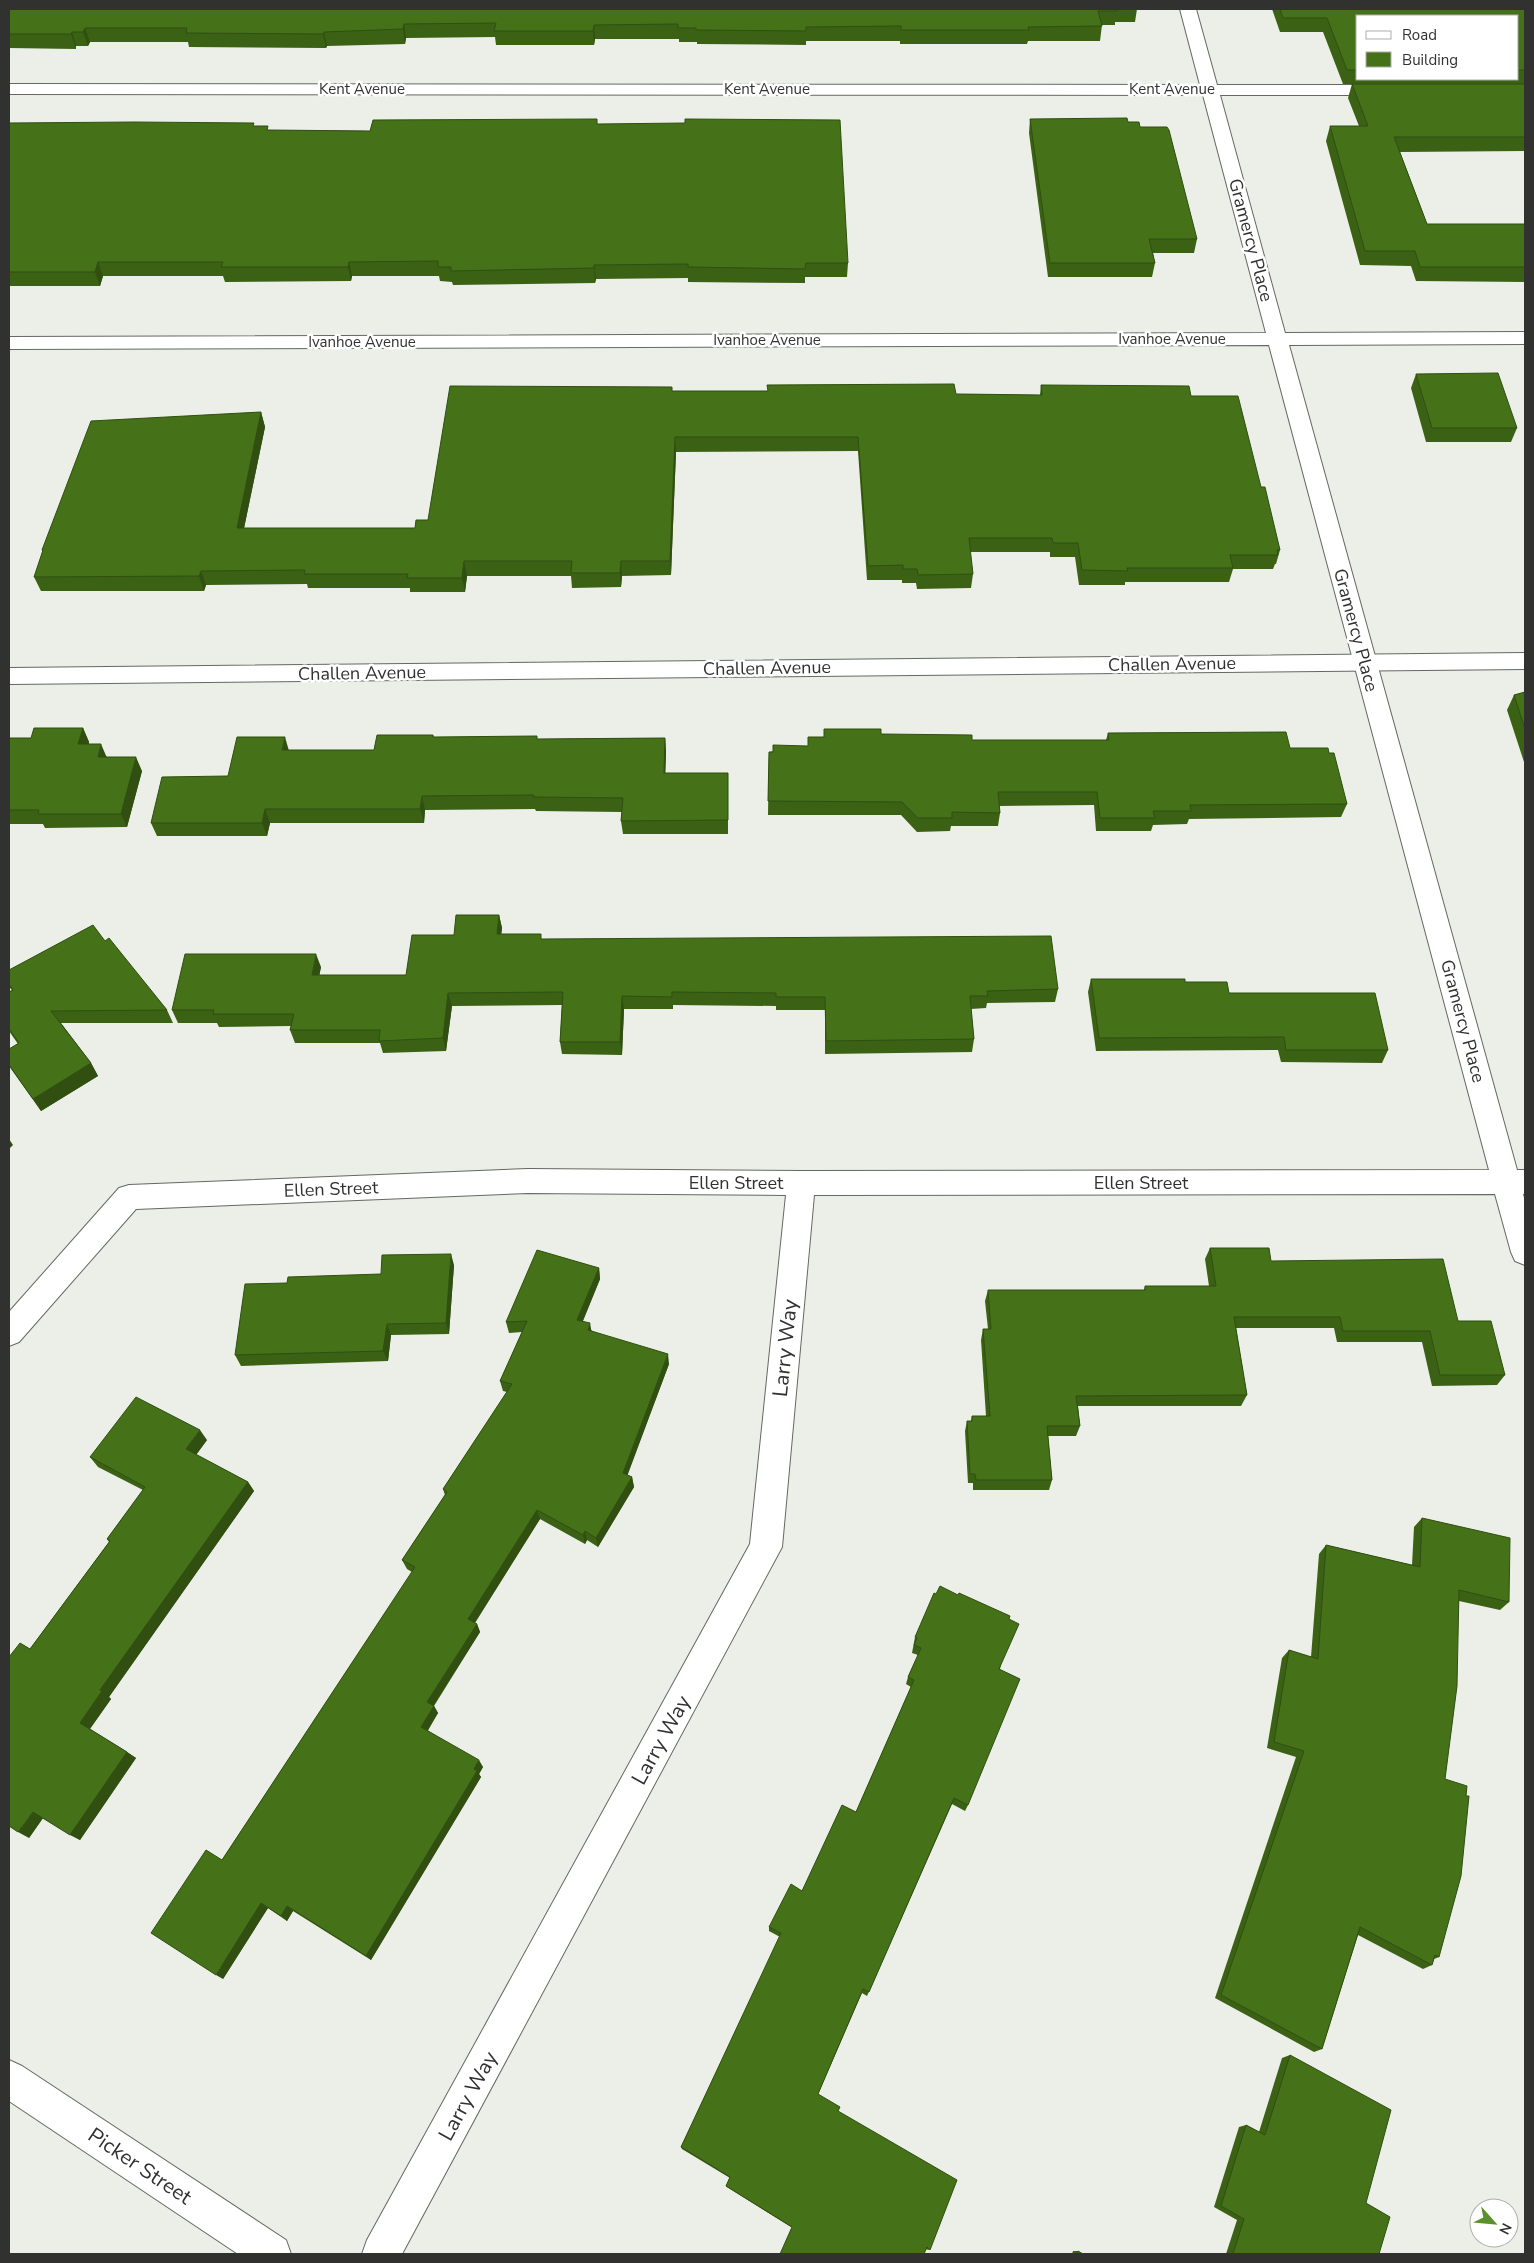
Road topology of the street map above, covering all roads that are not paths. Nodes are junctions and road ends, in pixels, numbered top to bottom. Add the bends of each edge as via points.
1 (1188, 9) edge
2 (9, 89) edge
3 (1210, 89) junction
4 (1407, 90) edge
5 (1278, 338) junction
6 (1525, 338) edge
7 (9, 343) edge
8 (1525, 661) edge
9 (1365, 662) junction
10 (9, 676) edge
11 (1516, 1182) edge
12 (801, 1183) junction
13 (1525, 1252) edge
14 (9, 1333) edge
15 (9, 2079) edge
16 (272, 2254) edge
17 (381, 2254) edge

1 - 3 street, Gramercy Place
2 - 3 street, Kent Avenue
3 - 4 street, Kent Avenue
3 - 5 street, Gramercy Place
5 - 6 street, Ivanhoe Avenue
5 - 7 street, Ivanhoe Avenue
5 - 9 street, Gramercy Place
8 - 9 street, Challen Avenue
9 - 10 street, Challen Avenue
9 - 11 street, Gramercy Place
11 - 12 street, Ellen Street
11 - 13 street, Gramercy Place
12 - 14 street, Ellen Street via 528,1181 129,1197
12 - 17 street, Larry Way via 766,1547
15 - 16 street, Picker Street

